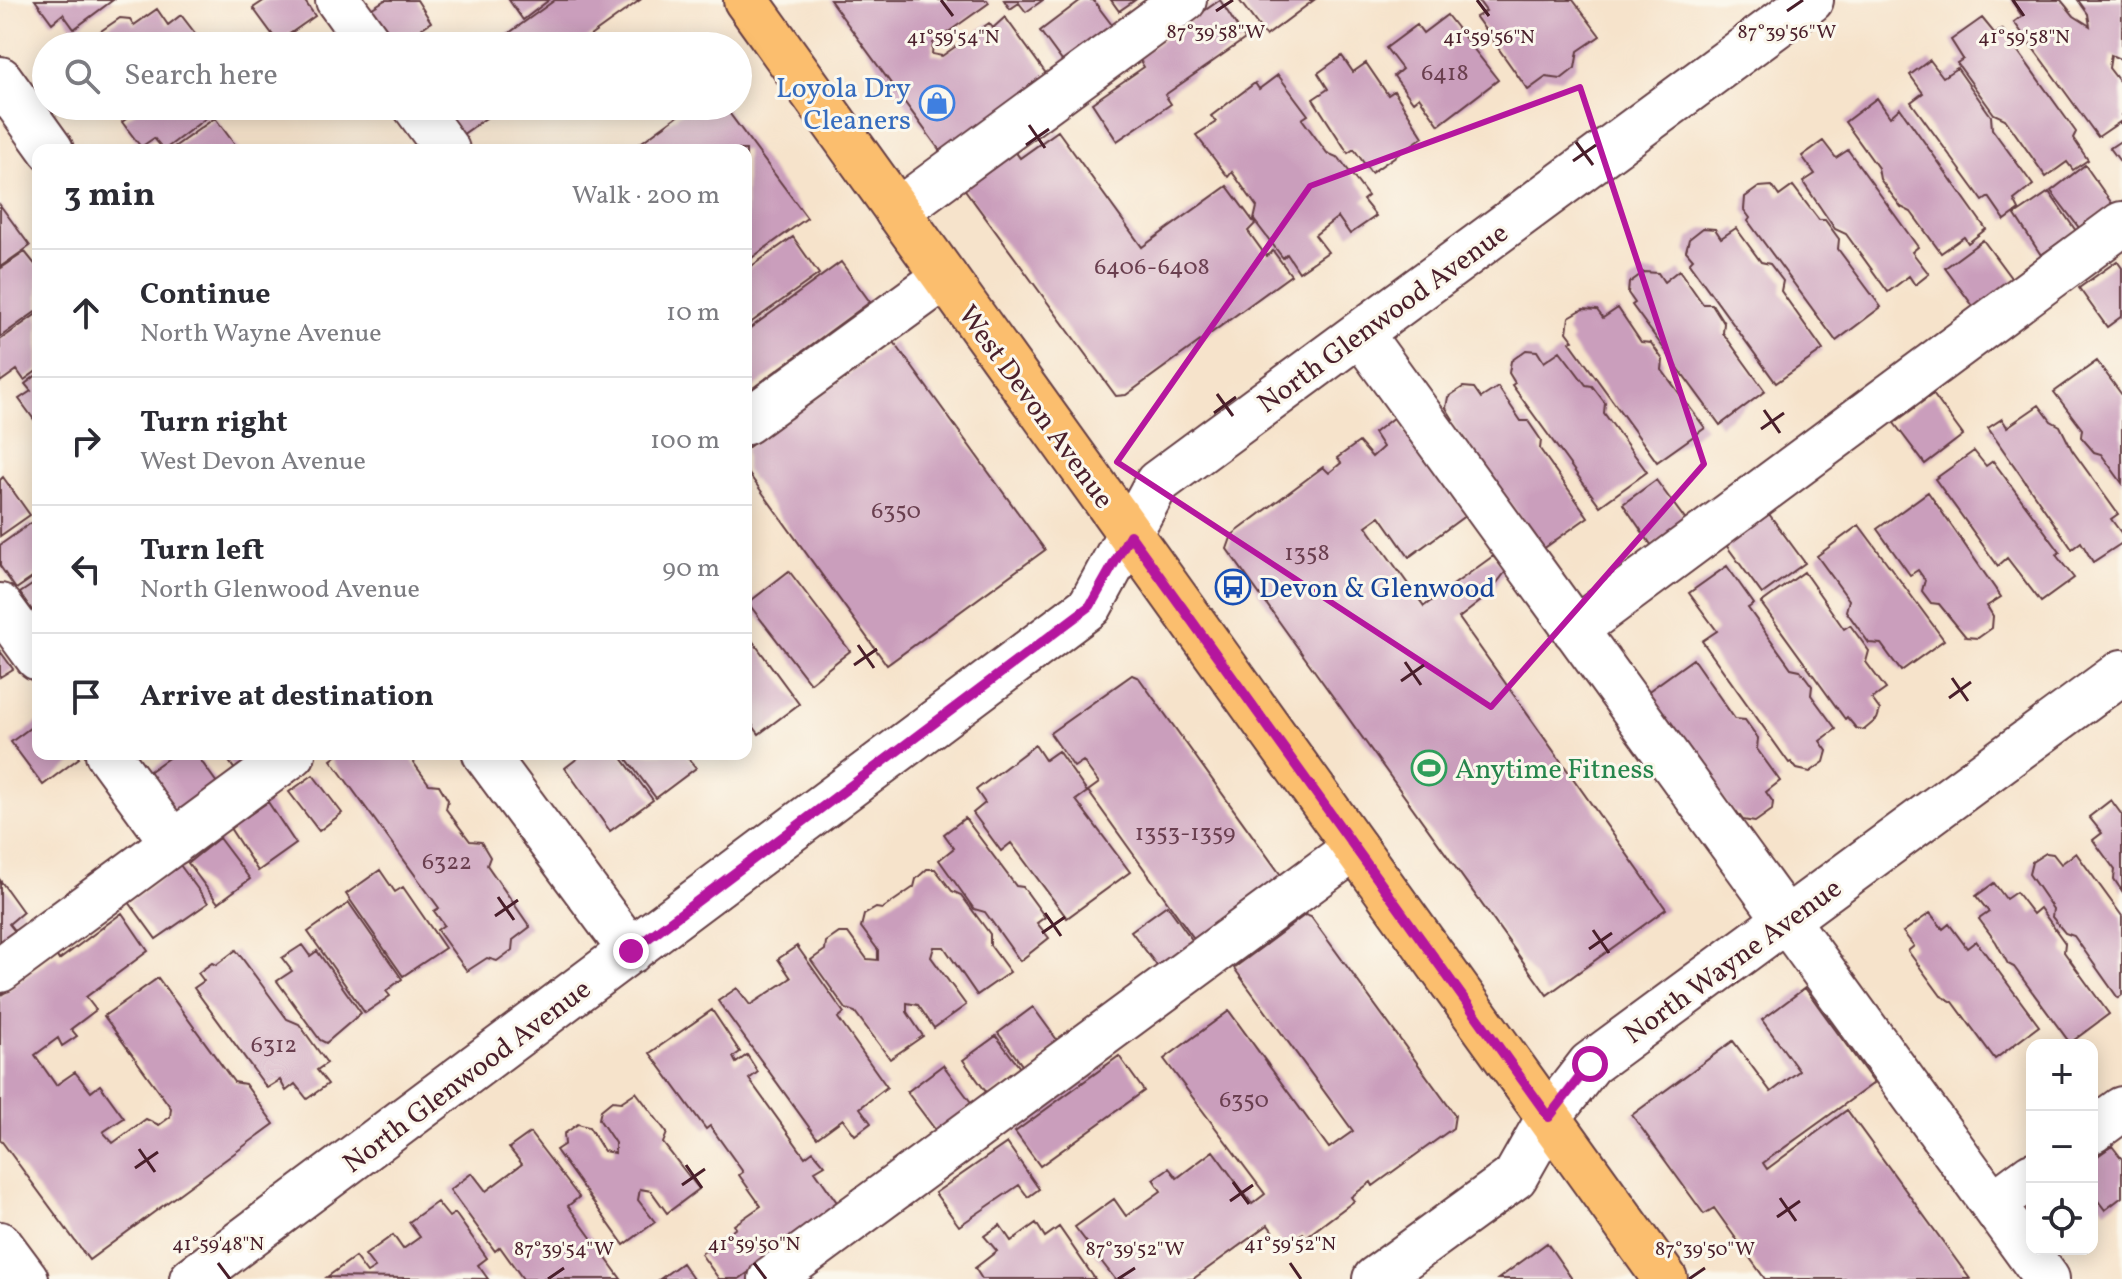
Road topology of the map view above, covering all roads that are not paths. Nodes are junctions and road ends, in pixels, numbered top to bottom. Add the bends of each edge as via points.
1 (338, 0) edge
2 (746, 0) edge
3 (1184, 0) edge
4 (1811, 0) edge
5 (361, 32) edge
6 (0, 79) edge
7 (425, 120) edge
8 (47, 144) edge
9 (443, 144) edge
10 (897, 211) junction
11 (2122, 224) edge
12 (945, 277) junction
13 (1360, 333) junction
14 (752, 418) edge
15 (1130, 535) junction
16 (0, 606) edge
17 (1575, 630) junction
18 (32, 650) edge
19 (2122, 672) edge
20 (112, 760) edge
21 (285, 760) edge
22 (489, 760) edge
23 (173, 843) junction
24 (1355, 848) junction
25 (1787, 920) junction
26 (631, 951) junction
27 (0, 970) edge
28 (2122, 1109) edge
29 (1549, 1117) junction
30 (2098, 1127) edge
31 (2026, 1179) edge
32 (1993, 1204) junction
33 (0, 1244) edge
34 (26, 1279) edge
35 (192, 1279) edge
36 (771, 1279) edge
37 (1375, 1279) edge
38 (1665, 1279) edge
39 (2047, 1279) edge

1 - 5 street
2 - 10 main road, West Devon Avenue
3 - 10 street
4 - 13 street, North Glenwood Avenue
6 - 8 street
7 - 9 street
10 - 12 main road, West Devon Avenue
11 - 17 street
12 - 14 street
12 - 15 main road, West Devon Avenue
13 - 15 street, North Glenwood Avenue via 1157,483
13 - 17 street
15 - 24 main road, West Devon Avenue
15 - 26 street, North Glenwood Avenue via 1090,606
16 - 18 street
17 - 25 street
19 - 25 street, North Wayne Avenue
20 - 23 street
21 - 23 street
22 - 26 street
23 - 27 street
24 - 29 main road, West Devon Avenue
24 - 36 street
25 - 29 street, North Wayne Avenue via 1590,1064
25 - 32 street
26 - 35 street, North Glenwood Avenue
28 - 30 street
29 - 37 street, North Wayne Avenue via 1515,1177
29 - 38 main road, West Devon Avenue
31 - 32 street
32 - 39 street
33 - 34 street

